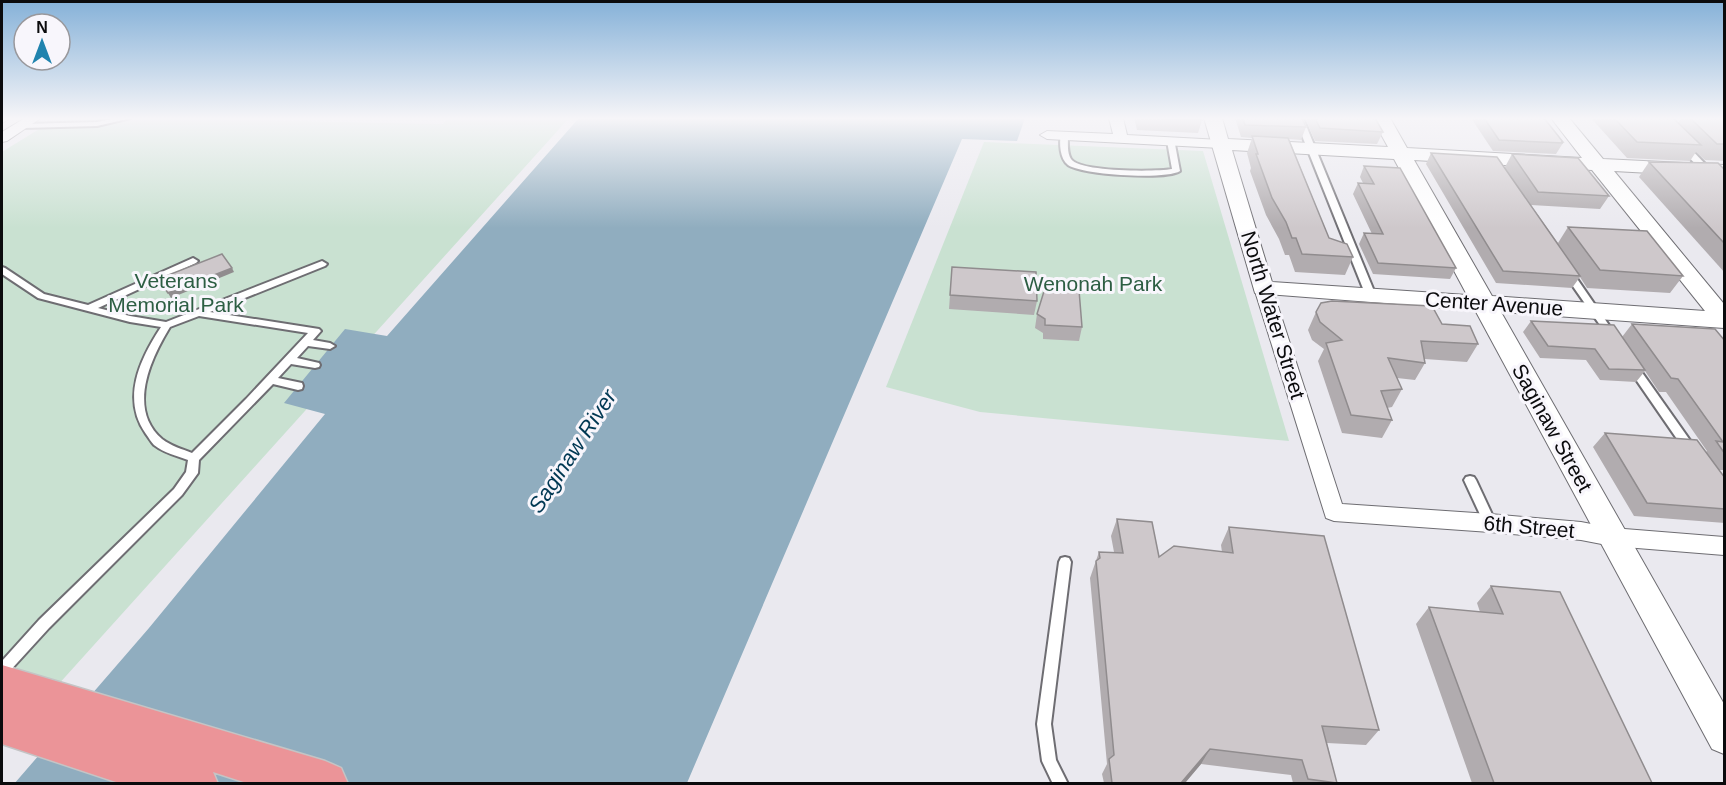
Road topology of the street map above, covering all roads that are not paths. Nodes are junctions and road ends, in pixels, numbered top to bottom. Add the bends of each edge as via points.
1 (1068, 155) edge
2 (1174, 155) edge
3 (1224, 155) edge
4 (1315, 155) edge
5 (1402, 155) edge
6 (1416, 155) edge
7 (1590, 155) edge
8 (1695, 155) edge
9 (1598, 164) junction
10 (1715, 171) edge
11 (193, 261) dead end
12 (1562, 263) edge
13 (322, 264) dead end
14 (2, 270) edge
15 (1263, 288) junction
16 (1371, 296) junction
17 (1483, 303) junction
18 (89, 308) junction
19 (1595, 311) junction
20 (199, 313) junction
21 (1725, 320) edge
22 (167, 325) junction
23 (305, 342) junction
24 (1616, 342) edge
25 (330, 346) dead end
26 (1623, 352) edge
27 (289, 360) junction
28 (315, 365) dead end
29 (270, 380) junction
30 (298, 386) dead end
31 (194, 458) junction
32 (1697, 460) edge
33 (1470, 480) dead end
34 (1334, 512) joint
35 (1490, 523) junction
36 (1612, 537) junction
37 (1725, 546) edge
38 (1065, 562) dead end
39 (2, 670) edge
40 (2, 685) edge
41 (2, 723) edge
42 (1725, 737) edge
43 (195, 783) edge
44 (325, 783) edge
45 (1061, 783) edge

1 - 2 lane via 1070,162 1081,168 1155,174 1176,171
3 - 15 street, North Water Street
4 - 16 lane
5 - 17 street, Saginaw Street
6 - 9 street via 1494,163
7 - 9 street
8 - 10 lane
9 - 10 street
9 - 21 street
11 - 18 lane
12 - 19 lane
13 - 20 lane
14 - 18 lane via 41,296
15 - 16 street, Center Avenue
15 - 34 street, North Water Street
16 - 17 street, Center Avenue
17 - 19 street, Center Avenue
17 - 36 street, Saginaw Street
18 - 22 lane
19 - 21 street, Center Avenue
19 - 24 lane
20 - 22 lane
20 - 23 lane via 316,331
22 - 31 lane via 149,353 138,389 141,416 157,442
23 - 25 lane
23 - 27 lane
26 - 32 lane
27 - 28 lane
27 - 29 lane
29 - 30 lane
29 - 31 lane
31 - 39 lane via 192,473 178,492
33 - 35 lane
34 - 35 street, 6th Street
35 - 36 street, 6th Street
36 - 37 street, 6th Street
36 - 42 street, Saginaw Street
38 - 45 lane via 1044,724 1049,761
40 - 44 highway
41 - 43 highway

